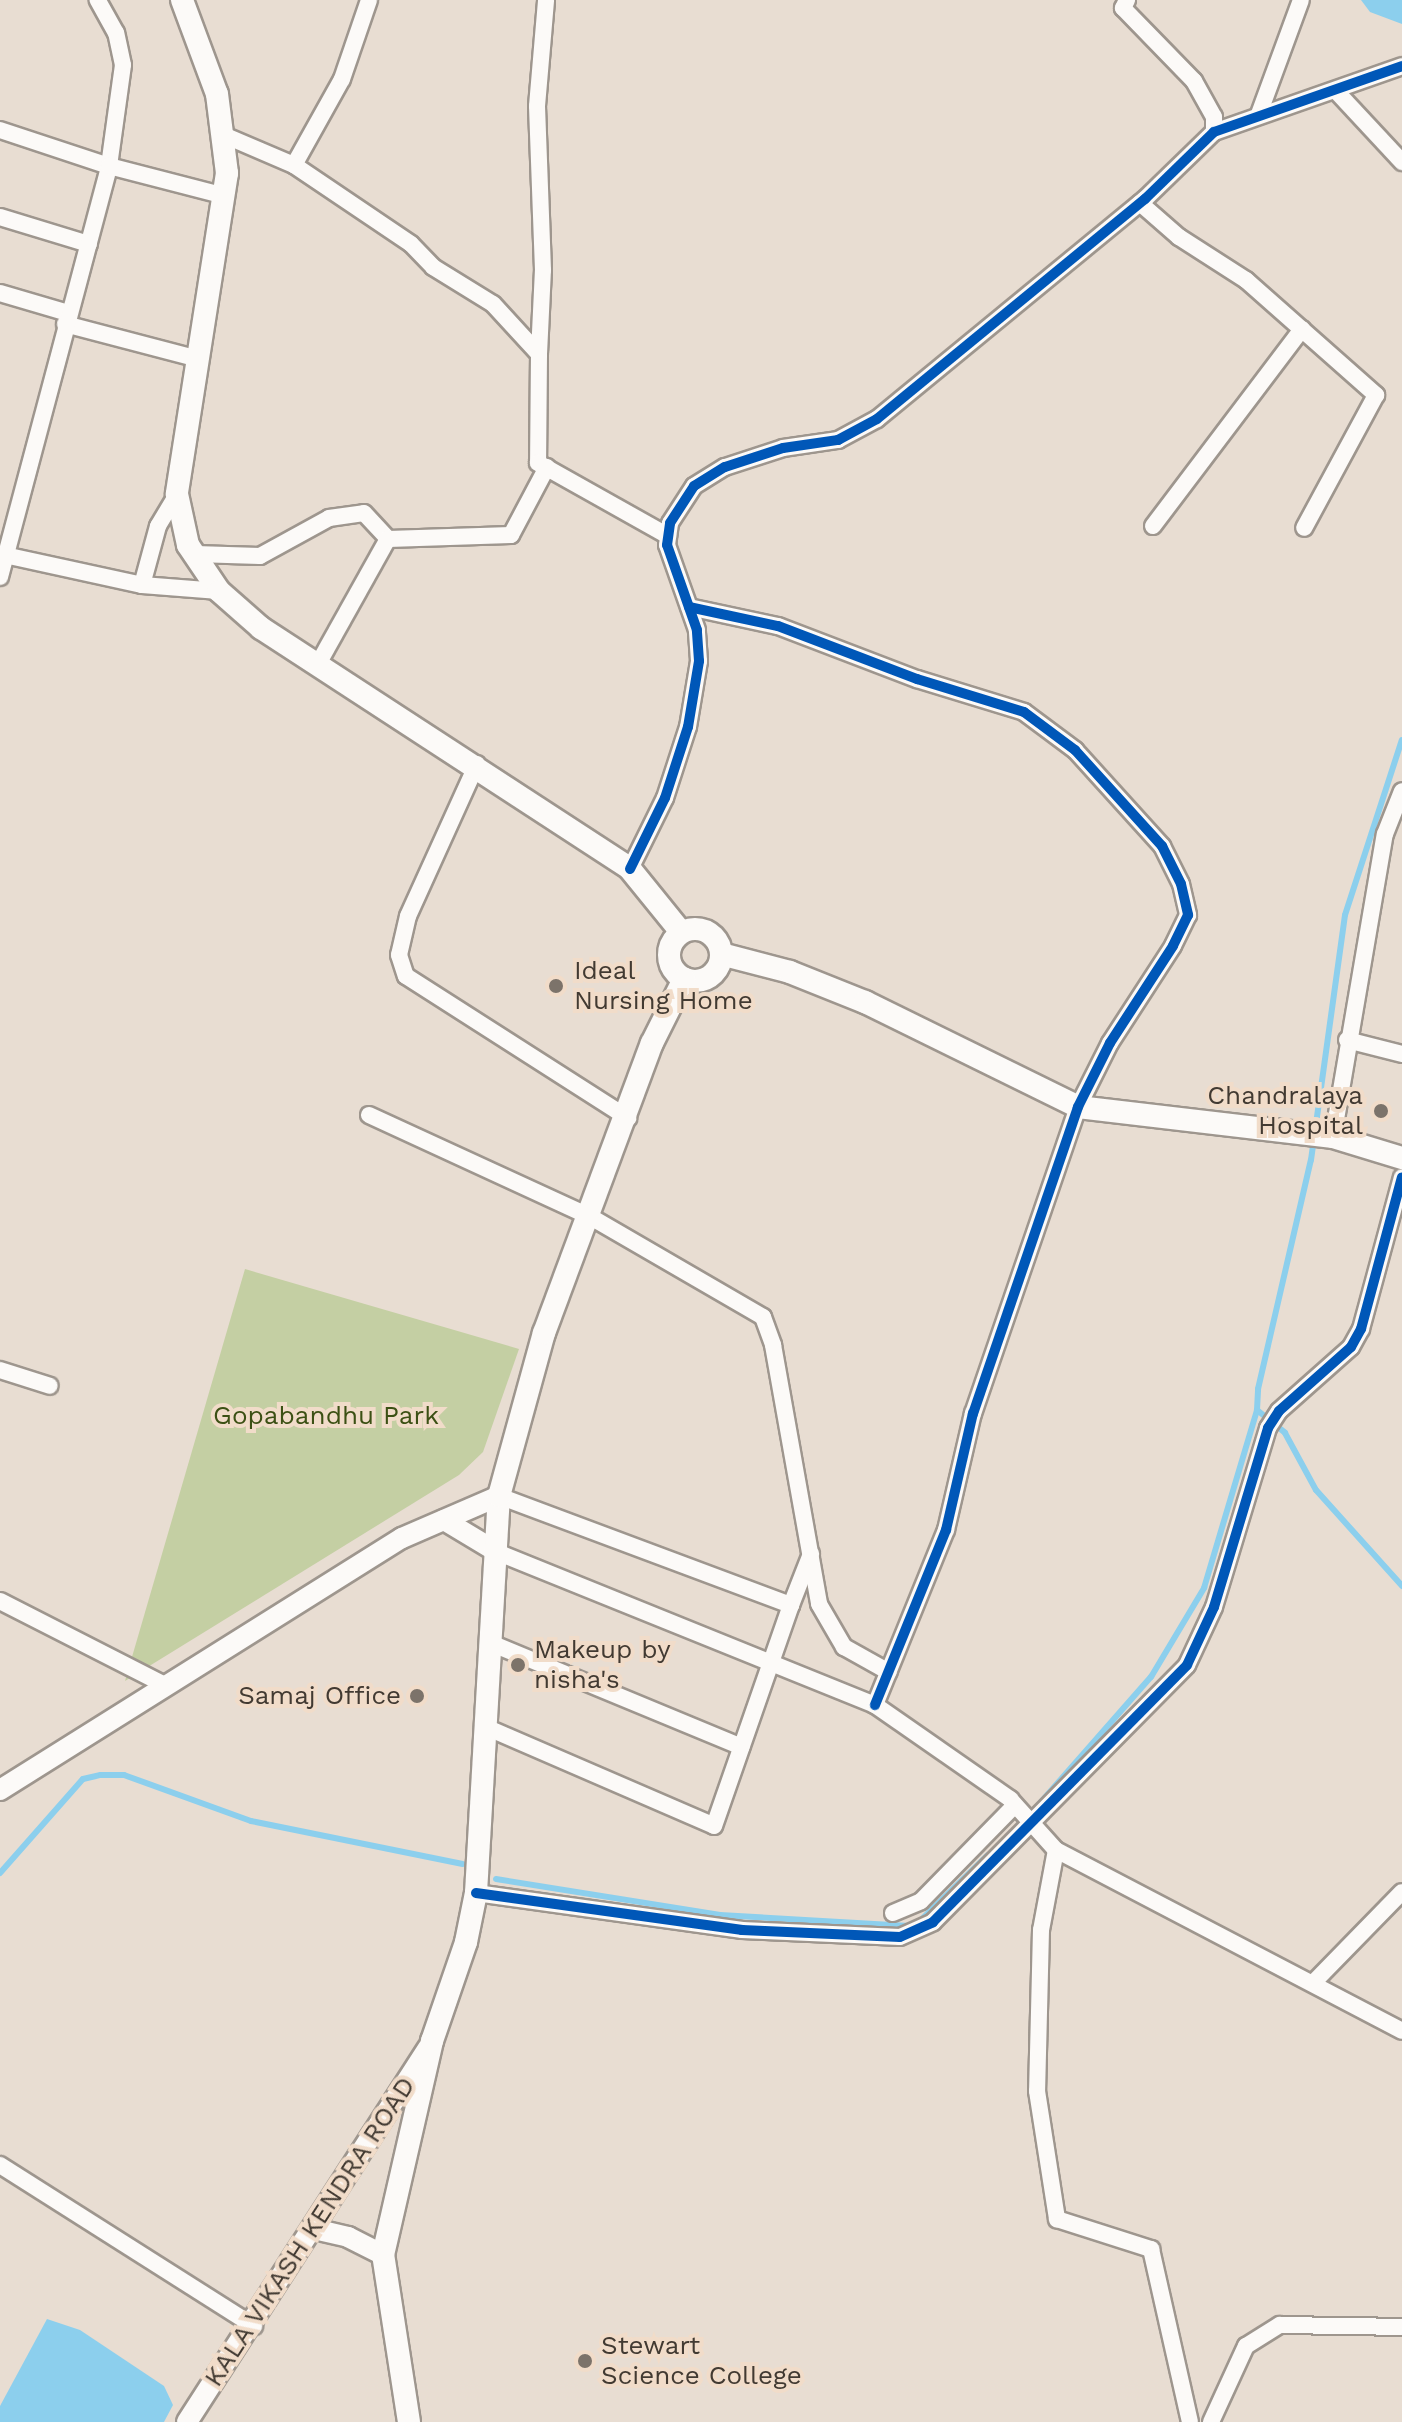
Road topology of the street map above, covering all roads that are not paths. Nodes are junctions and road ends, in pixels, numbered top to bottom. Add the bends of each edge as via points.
1 (98, 0) edge
2 (182, 0) edge
3 (369, 0) edge
4 (546, 0) edge
5 (1127, 0) edge
6 (1301, 0) edge
7 (1402, 66) edge
8 (1336, 91) junction
9 (1259, 114) junction
10 (0, 130) edge
11 (1214, 132) junction
12 (226, 136) junction
13 (1402, 162) edge
14 (294, 165) junction
15 (109, 166) junction
16 (225, 196) junction
17 (1140, 203) junction
18 (0, 217) edge
19 (89, 244) junction
20 (0, 293) edge
21 (67, 319) junction
22 (1302, 329) junction
23 (539, 354) junction
24 (195, 358) junction
25 (547, 467) junction
26 (177, 494) junction
27 (1153, 526) dead end
28 (1304, 528) dead end
29 (668, 536) junction
30 (388, 539) junction
31 (195, 554) junction
32 (3, 555) edge
33 (0, 577) edge
34 (142, 585) junction
35 (219, 591) junction
36 (689, 607) junction
37 (318, 664) junction
38 (477, 764) junction
39 (1402, 791) edge
40 (630, 869) junction
41 (681, 932) junction
42 (721, 954) junction
43 (684, 979) junction
44 (1347, 1040) junction
45 (1402, 1054) edge
46 (1078, 1107) junction
47 (369, 1115) dead end
48 (628, 1118) junction
49 (1326, 1137) junction
50 (1402, 1158) edge
51 (1402, 1177) edge
52 (589, 1216) junction
53 (0, 1370) edge
54 (50, 1386) dead end
55 (499, 1496) junction
56 (444, 1520) junction
57 (811, 1552) junction
58 (499, 1553) junction
59 (0, 1601) edge
60 (791, 1605) junction
61 (493, 1644) junction
62 (771, 1663) junction
63 (889, 1672) junction
64 (163, 1684) junction
65 (875, 1705) junction
66 (488, 1728) junction
67 (742, 1747) junction
68 (0, 1790) edge
69 (1015, 1805) junction
70 (1033, 1825) junction
71 (1056, 1850) junction
72 (1402, 1892) edge
73 (476, 1893) junction
74 (893, 1913) dead end
75 (1315, 1981) junction
76 (1402, 2031) edge
77 (432, 2041) junction
78 (0, 2165) edge
79 (314, 2229) junction
80 (383, 2255) junction
81 (254, 2326) junction
82 (1402, 2327) edge
83 (187, 2422) edge
84 (409, 2422) edge
85 (1190, 2422) edge
86 (1211, 2422) edge

1 - 15 street via 116,33 123,65
2 - 12 main road via 217,94
3 - 14 street via 342,79
4 - 23 street via 537,106 543,270
5 - 11 street via 1123,8 1194,81 1214,117
6 - 9 street
7 - 8 street
8 - 9 street
8 - 13 street
9 - 11 street
10 - 15 street
11 - 17 street
12 - 14 street
12 - 16 main road
14 - 23 street via 411,244 433,267 493,304
15 - 16 street
15 - 19 street
16 - 24 main road
17 - 22 street via 1179,237 1246,280
17 - 29 street via 877,419 838,440 783,448 725,467 694,486
18 - 19 street
19 - 21 street
20 - 21 street
21 - 24 street
21 - 32 street
22 - 27 street
22 - 28 street via 1376,395
23 - 25 street via 538,463
24 - 26 main road
25 - 29 street
25 - 30 street via 511,535
26 - 31 main road
26 - 34 street via 158,526
29 - 36 street
30 - 31 street via 364,513 329,518 260,556
30 - 37 street
31 - 35 main road
32 - 33 street
32 - 34 street
34 - 35 street
35 - 37 main road via 261,628
36 - 40 street via 699,661 688,727 665,798
36 - 46 street via 778,626 917,679 1024,712 1075,750 1162,846 1181,884 1188,915 1110,1043
37 - 38 main road
38 - 40 main road
38 - 48 street via 408,916 399,955 406,976
39 - 44 street via 1385,834
40 - 41 main road
41 - 42 main road via 692,928 710,933
41 - 43 main road via 668,956
42 - 43 main road via 712,975
42 - 46 main road via 790,972 865,1002
43 - 48 main road via 652,1043
44 - 45 street
44 - 49 street
46 - 49 main road
46 - 63 street via 973,1413 946,1530
47 - 52 street
48 - 52 main road
49 - 50 main road
51 - 70 street via 1361,1329 1351,1347 1279,1411 1268,1428 1214,1607 1187,1665
52 - 55 main road via 544,1333
52 - 57 street via 763,1317 773,1345
53 - 54 street
55 - 56 street
55 - 58 main road
55 - 60 street
56 - 58 street
56 - 64 street via 402,1538
57 - 60 street
57 - 63 street via 819,1604 844,1647
58 - 61 main road
58 - 62 street
59 - 64 street
60 - 62 street
61 - 66 main road
61 - 67 street
62 - 65 street
62 - 67 street
63 - 65 street
64 - 68 street
65 - 69 street
66 - 67 street via 714,1826
66 - 73 main road
69 - 70 street
69 - 74 street via 921,1901
70 - 71 street
70 - 73 street via 933,1922 900,1937 742,1930
71 - 75 street
71 - 85 street via 1041,1930 1037,2091 1057,2219 1151,2249
72 - 75 street
73 - 77 main road via 466,1942
75 - 76 street
77 - 79 street, KALA VIKASH KENDRA ROAD
77 - 80 main road
78 - 81 street
79 - 80 street via 348,2237
79 - 81 street, KALA VIKASH KENDRA ROAD
80 - 84 main road
81 - 83 street, KALA VIKASH KENDRA ROAD
82 - 86 street via 1280,2325 1246,2346

